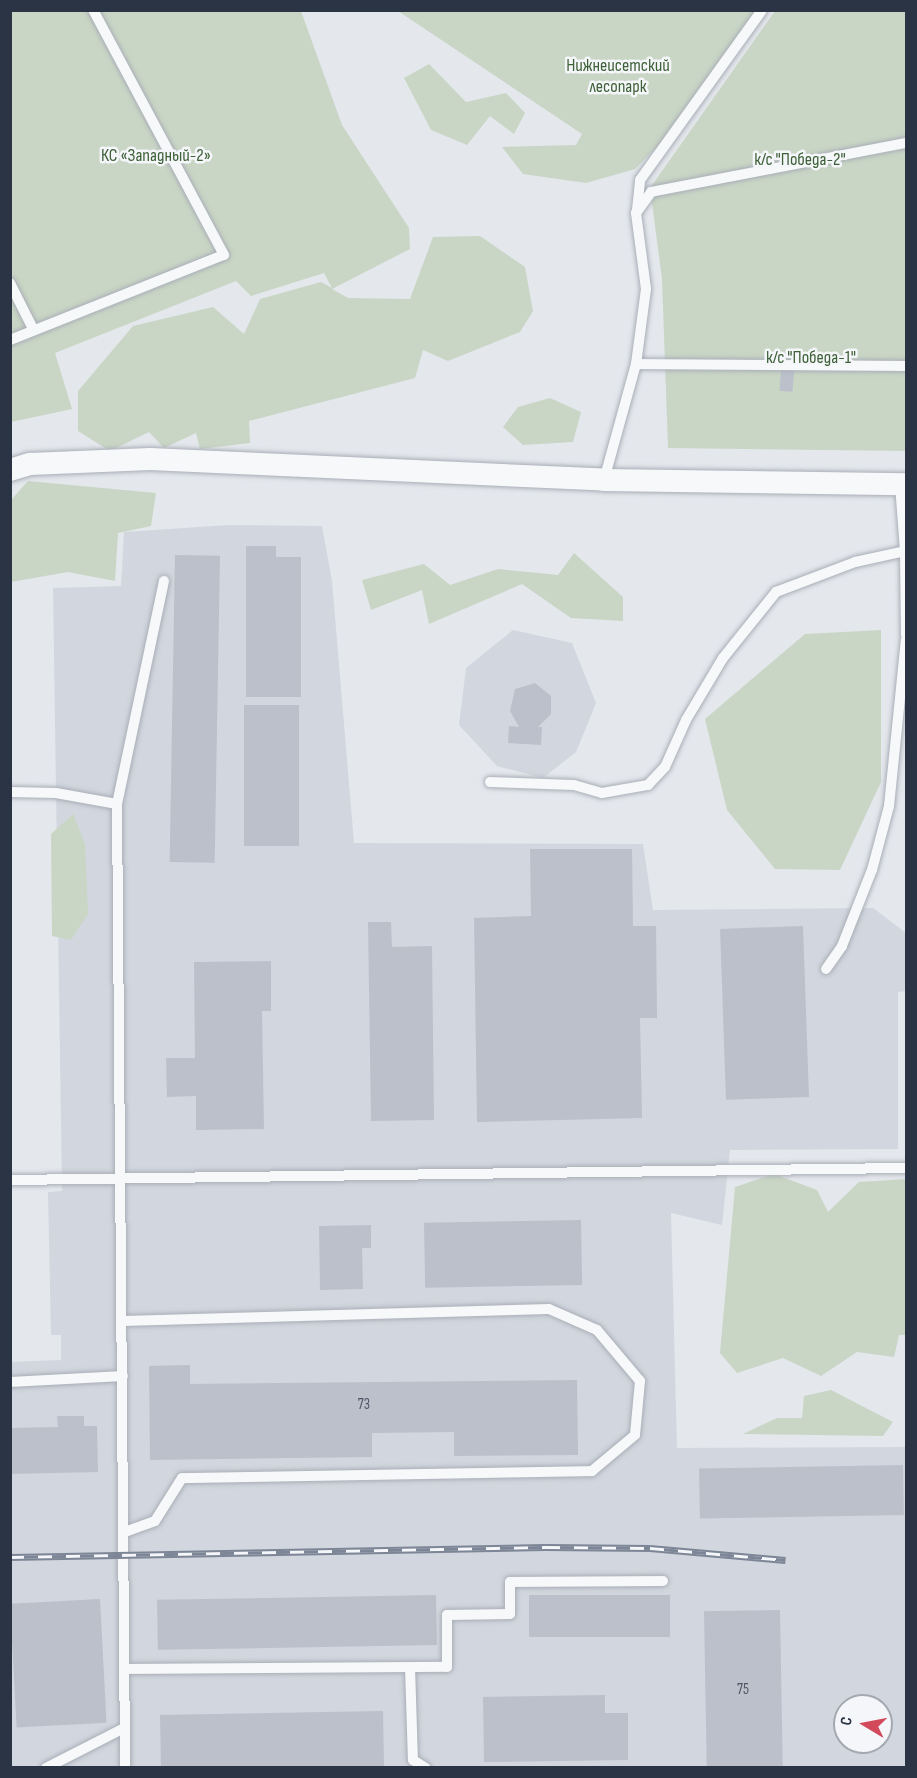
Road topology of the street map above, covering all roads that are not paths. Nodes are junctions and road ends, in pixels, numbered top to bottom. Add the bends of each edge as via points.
1 (93, 10) edge
2 (762, 10) edge
3 (906, 142) edge
4 (636, 213) junction
5 (10, 284) edge
6 (33, 329) junction
7 (10, 340) edge
8 (636, 364) junction
9 (906, 366) edge
10 (10, 470) edge
11 (604, 480) junction
12 (903, 484) edge
13 (906, 551) edge
14 (164, 581) dead end
15 (906, 635) edge
16 (906, 640) edge
17 (490, 782) dead end
18 (10, 792) edge
19 (117, 804) junction
20 (826, 969) dead end
21 (906, 1168) edge
22 (122, 1177) junction
23 (10, 1180) edge
24 (123, 1321) junction
25 (123, 1376) junction
26 (10, 1382) edge
27 (124, 1532) junction
28 (663, 1581) dead end
29 (410, 1667) junction
30 (124, 1670) junction
31 (124, 1728) junction
32 (46, 1767) edge
33 (124, 1767) edge
34 (426, 1767) edge

1 - 6 lane via 224,255
2 - 4 lane via 640,180
3 - 4 lane via 651,192
4 - 8 lane via 646,289
5 - 6 lane
6 - 7 lane
8 - 9 lane
8 - 11 lane
10 - 11 street via 30,464 150,459
11 - 12 street
12 - 13 lane
13 - 15 lane
13 - 17 lane via 855,562 776,592 723,658 686,720 665,767 648,784 602,793 574,785
14 - 19 lane
16 - 20 lane via 889,806 872,870 842,946
18 - 19 lane via 56,793
19 - 22 lane
21 - 22 lane
22 - 23 lane
22 - 24 lane
24 - 25 lane
24 - 27 lane via 549,1309 597,1330 640,1381 635,1435 592,1471 182,1478 155,1521
25 - 26 lane
25 - 27 lane
27 - 30 lane
28 - 29 lane via 510,1582 510,1614 447,1615 447,1666
29 - 30 lane
29 - 34 lane via 413,1760
30 - 31 lane
31 - 32 lane
31 - 33 lane

